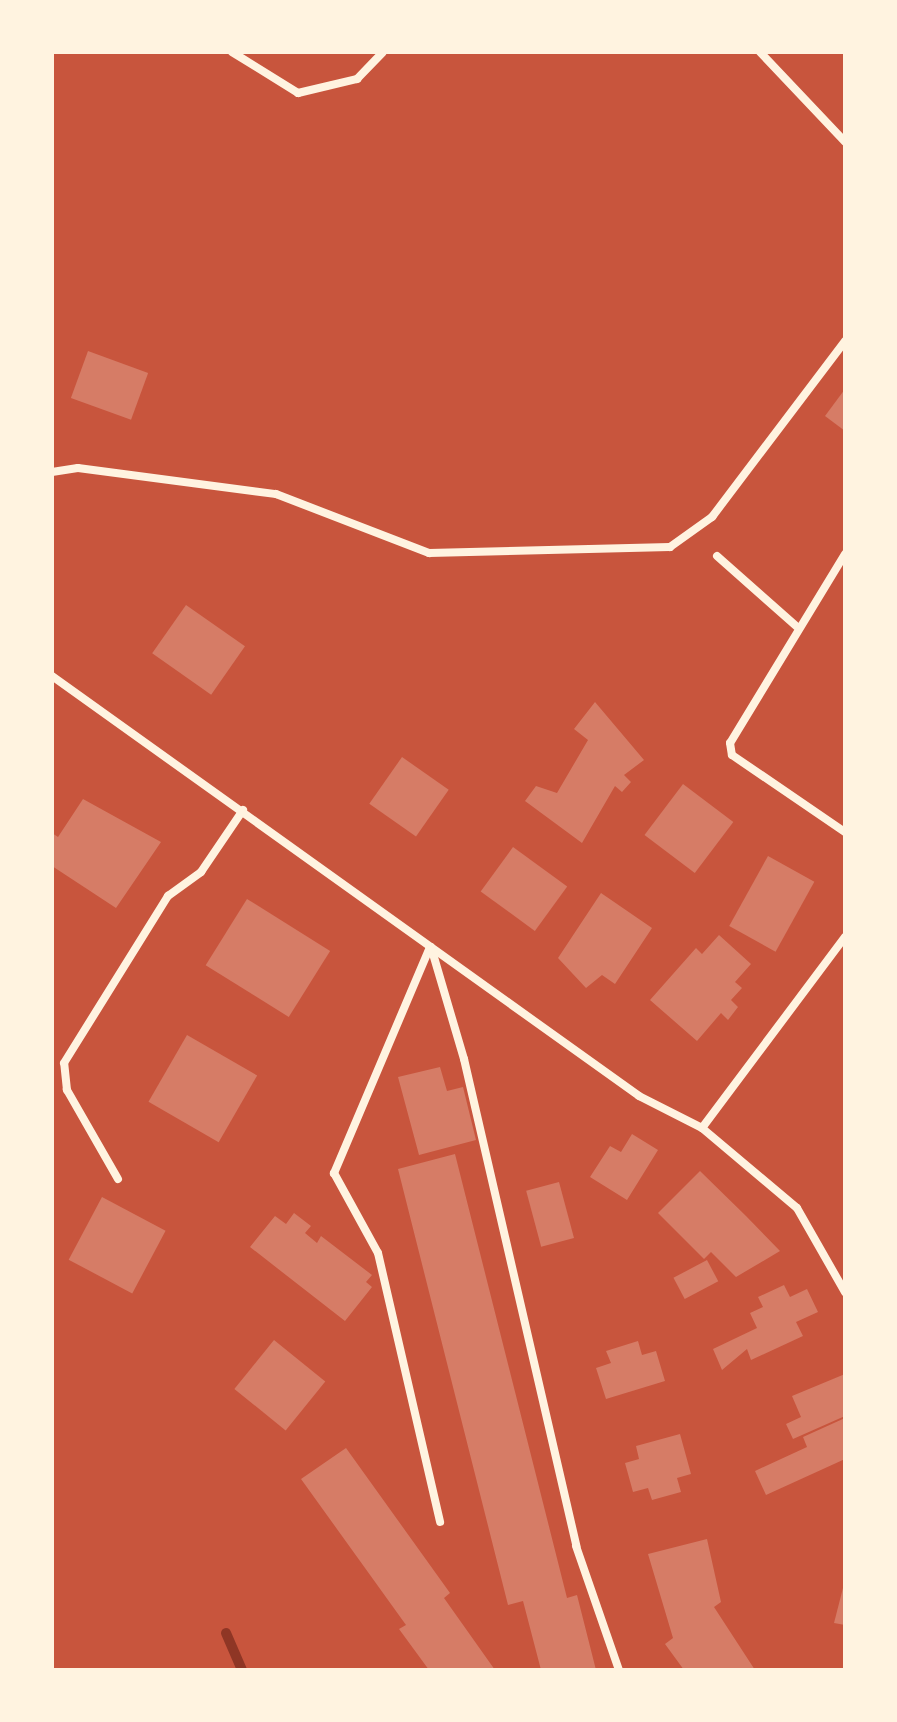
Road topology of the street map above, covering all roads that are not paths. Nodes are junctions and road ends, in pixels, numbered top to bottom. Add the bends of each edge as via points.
1 (232, 52) edge
2 (383, 52) edge
3 (760, 52) edge
4 (845, 142) edge
5 (845, 341) edge
6 (52, 472) edge
7 (845, 554) edge
8 (717, 556) dead end
9 (796, 626) junction
10 (52, 676) edge
11 (243, 810) junction
12 (845, 832) edge
13 (845, 937) edge
14 (431, 946) junction
15 (702, 1128) junction
16 (118, 1179) dead end
17 (845, 1292) edge
18 (440, 1522) dead end
19 (619, 1670) edge

1 - 2 street via 298,93 357,79
3 - 4 street
5 - 6 street via 712,517 670,547 429,553 276,494 78,468
7 - 9 street
8 - 9 street
9 - 12 street via 730,743 732,755
10 - 11 street
11 - 14 street
11 - 16 street via 201,872 168,896 64,1063 67,1090
13 - 15 street
14 - 15 street via 639,1096
14 - 18 street via 334,1173 378,1253
14 - 19 street via 464,1059 576,1546
15 - 17 street via 797,1208

